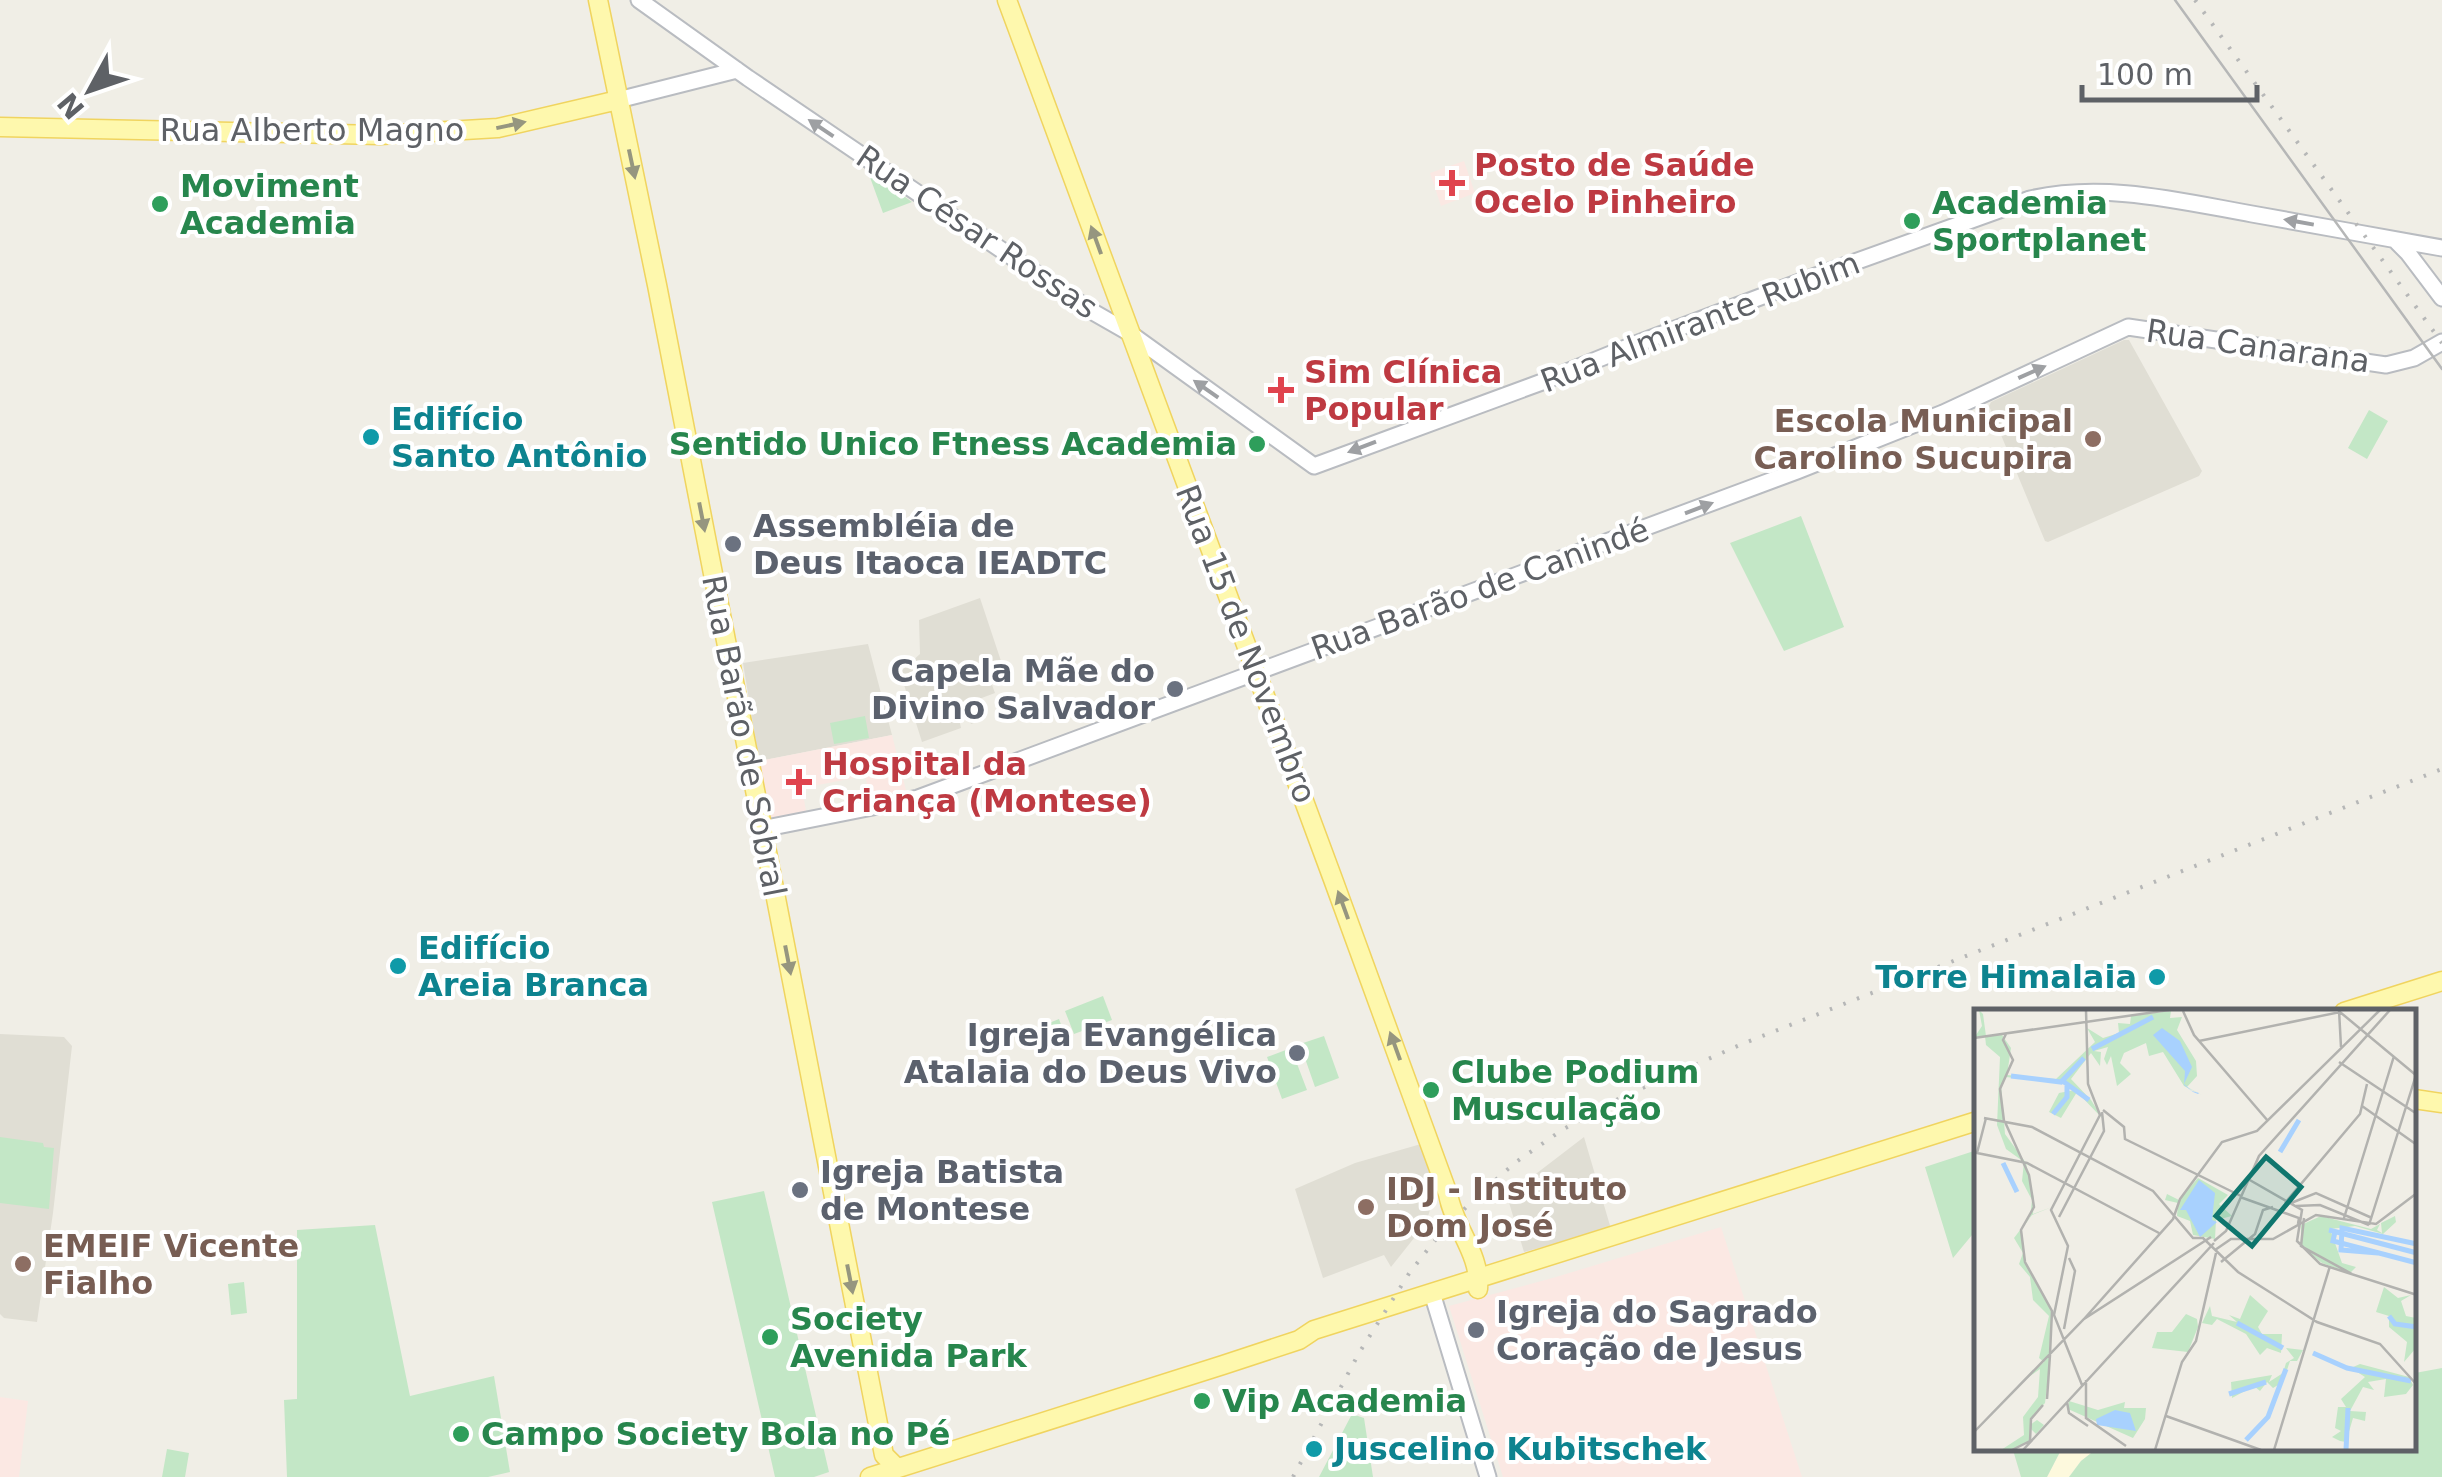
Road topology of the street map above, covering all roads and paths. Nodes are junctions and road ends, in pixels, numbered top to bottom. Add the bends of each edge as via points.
1 (598, 0) edge
2 (639, 0) edge
3 (1008, 0) edge
4 (737, 70) junction
5 (618, 100) junction
6 (0, 127) edge
7 (2394, 240) junction
8 (2442, 248) edge
9 (2442, 298) edge
10 (2128, 326) joint
11 (1128, 332) junction
12 (2442, 342) edge
13 (1314, 466) joint
14 (1257, 672) junction
15 (762, 829) junction
16 (2442, 981) edge
17 (2353, 1009) edge
18 (2417, 1099) edge
19 (2442, 1102) edge
20 (1974, 1122) edge
21 (1974, 1133) edge
22 (1479, 1283) junction
23 (1433, 1298) junction
24 (897, 1468) junction
25 (870, 1477) edge
26 (1488, 1477) edge

1 - 5 main road, Rua Barão de Sobral
2 - 4 main road, Rua César Rossas
11 -> 3 main road, Rua 15 de Novembro
4 - 5 main road, Rua Alberto Magno
11 -> 4 main road, Rua César Rossas
6 -> 5 main road, Rua Alberto Magno via 380,135 498,128
5 -> 15 main road, Rua Barão de Sobral
7 - 8 main road, Rua Almirante Rubim
7 - 9 main road
7 -> 13 main road, Rua Almirante Rubim via 2111,192 2030,200
10 - 12 main road, Rua Canarana via 2386,365
14 -> 10 main road, Rua Barão de Canindé via 1889,435
13 -> 11 main road, Rua César Rossas
11 - 14 main road, Rua 15 de Novembro
14 - 15 main road, Rua Barão de Canindé via 918,798
22 -> 14 main road, Rua 15 de Novembro
15 -> 24 main road, Rua Barão de Sobral via 884,1455
16 - 17 main road
18 - 19 main road
20 - 22 main road
21 - 22 main road
22 - 23 main road
23 - 24 main road via 1314,1330
23 - 26 main road
24 - 25 main road

